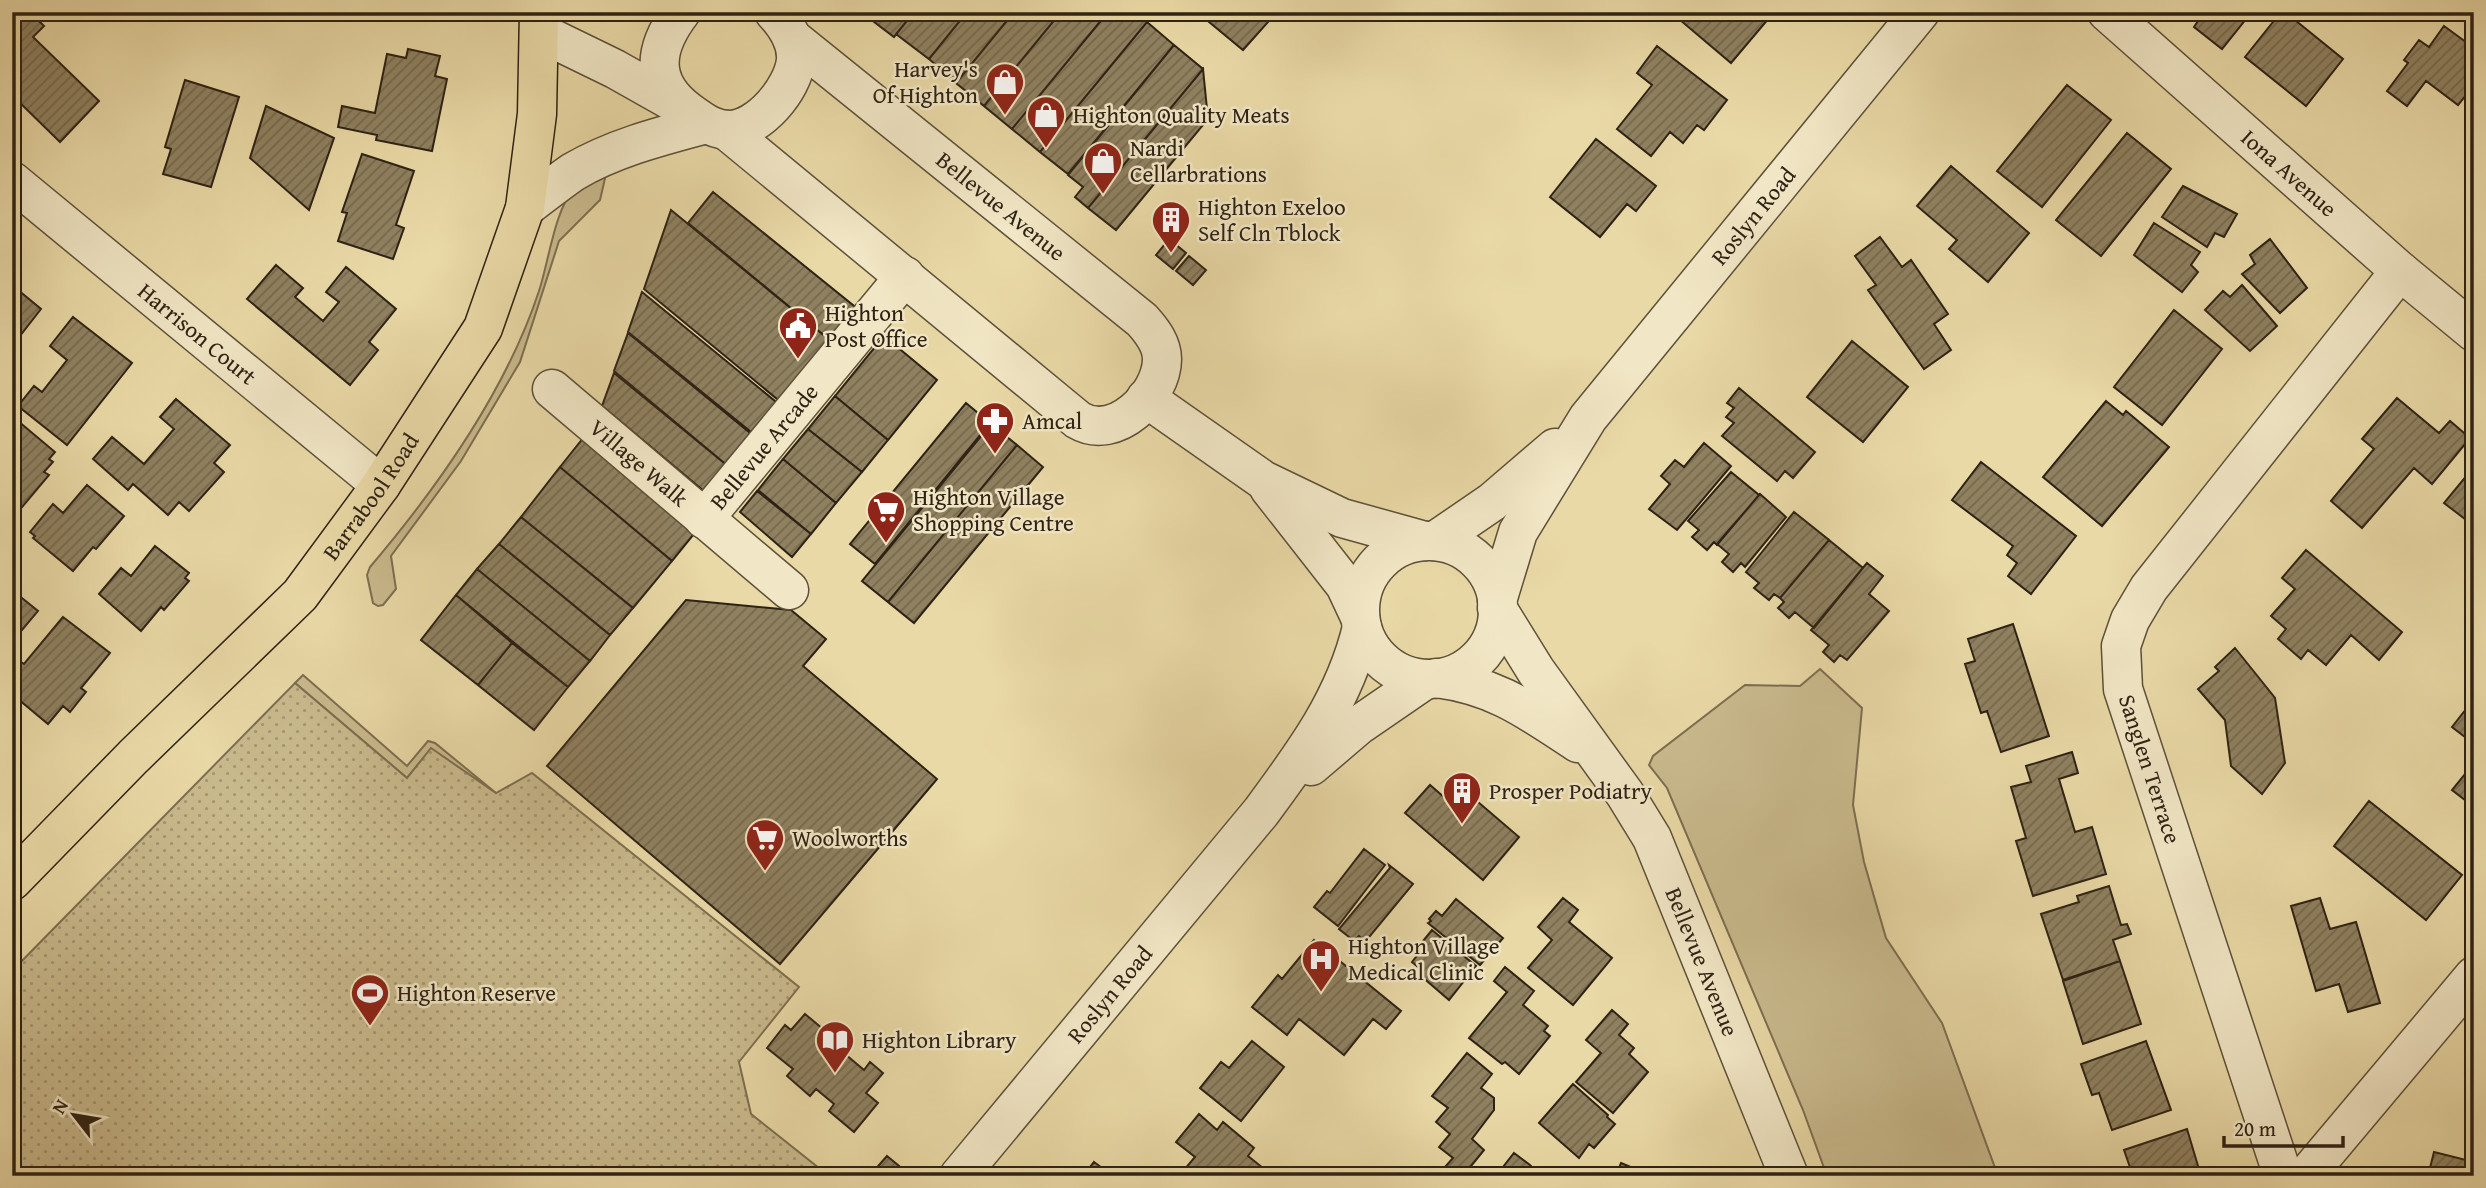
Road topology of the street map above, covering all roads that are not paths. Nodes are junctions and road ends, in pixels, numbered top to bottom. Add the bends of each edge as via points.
1 (681, 12) edge
2 (1920, 12) edge
3 (2107, 12) edge
4 (539, 22) edge
5 (783, 25) edge
6 (703, 119) junction
7 (12, 181) edge
8 (525, 208) junction
9 (2400, 271) junction
10 (905, 276) junction
11 (2474, 332) edge
12 (551, 389) dead end
13 (1146, 398) junction
14 (1588, 418) junction
15 (1263, 480) junction
16 (382, 485) junction
17 (704, 519) junction
18 (1430, 541) junction
19 (789, 590) dead end
20 (1497, 604) junction
21 (1361, 622) junction
22 (1431, 678) junction
23 (1597, 756) junction
24 (1261, 812) junction
25 (12, 881) edge
26 (2474, 976) edge
27 (959, 1176) edge
28 (1789, 1176) edge
29 (2283, 1176) edge
30 (2306, 1176) edge

1 - 6 street, Bellevue Avenue via 665,37 659,68 665,88
2 - 14 street, Roslyn Road
3 - 9 street, Iona Avenue
4 - 6 street, Bellevue Avenue
4 - 8 main road, Barrabool Road via 537,114
5 - 6 street, Bellevue Avenue via 796,61 781,94 747,126
5 - 13 street, Bellevue Avenue via 1142,320 1157,340 1162,359
6 - 8 street via 600,159 570,174
6 - 10 street, Bellevue Avenue
7 - 16 street, Harrison Court
8 - 16 main road, Barrabool Road via 484,328
9 - 11 street, Iona Avenue
9 - 29 street, Sanglen Terrace via 2149,588 2121,646 2123,689
10 - 13 street, Bellevue Avenue via 1085,424 1112,424
10 - 17 street, Bellevue Arcade
12 - 17 street, Village Walk
13 - 15 street
14 - 18 street, Roslyn Road via 1492,502
14 - 20 street, Roslyn Road via 1518,532
15 - 18 street via 1342,518
15 - 21 street via 1345,585
16 - 25 main road, Barrabool Road via 300,595
17 - 19 street, Village Walk
18 - 20 street via 1455,546 1480,564
18 - 21 street, Roslyn Road via 1396,549 1373,569 1361,597
20 - 22 street, Roslyn Road via 1494,630 1479,656 1464,669
20 - 23 street, Bellevue Avenue via 1536,671
21 - 22 street via 1375,653 1390,667
21 - 24 street, Roslyn Road via 1353,660 1331,710
22 - 23 street, Bellevue Avenue via 1494,692
22 - 24 street, Roslyn Road via 1349,733
23 - 28 street, Bellevue Avenue via 1652,838
24 - 27 street, Roslyn Road
26 - 30 street

